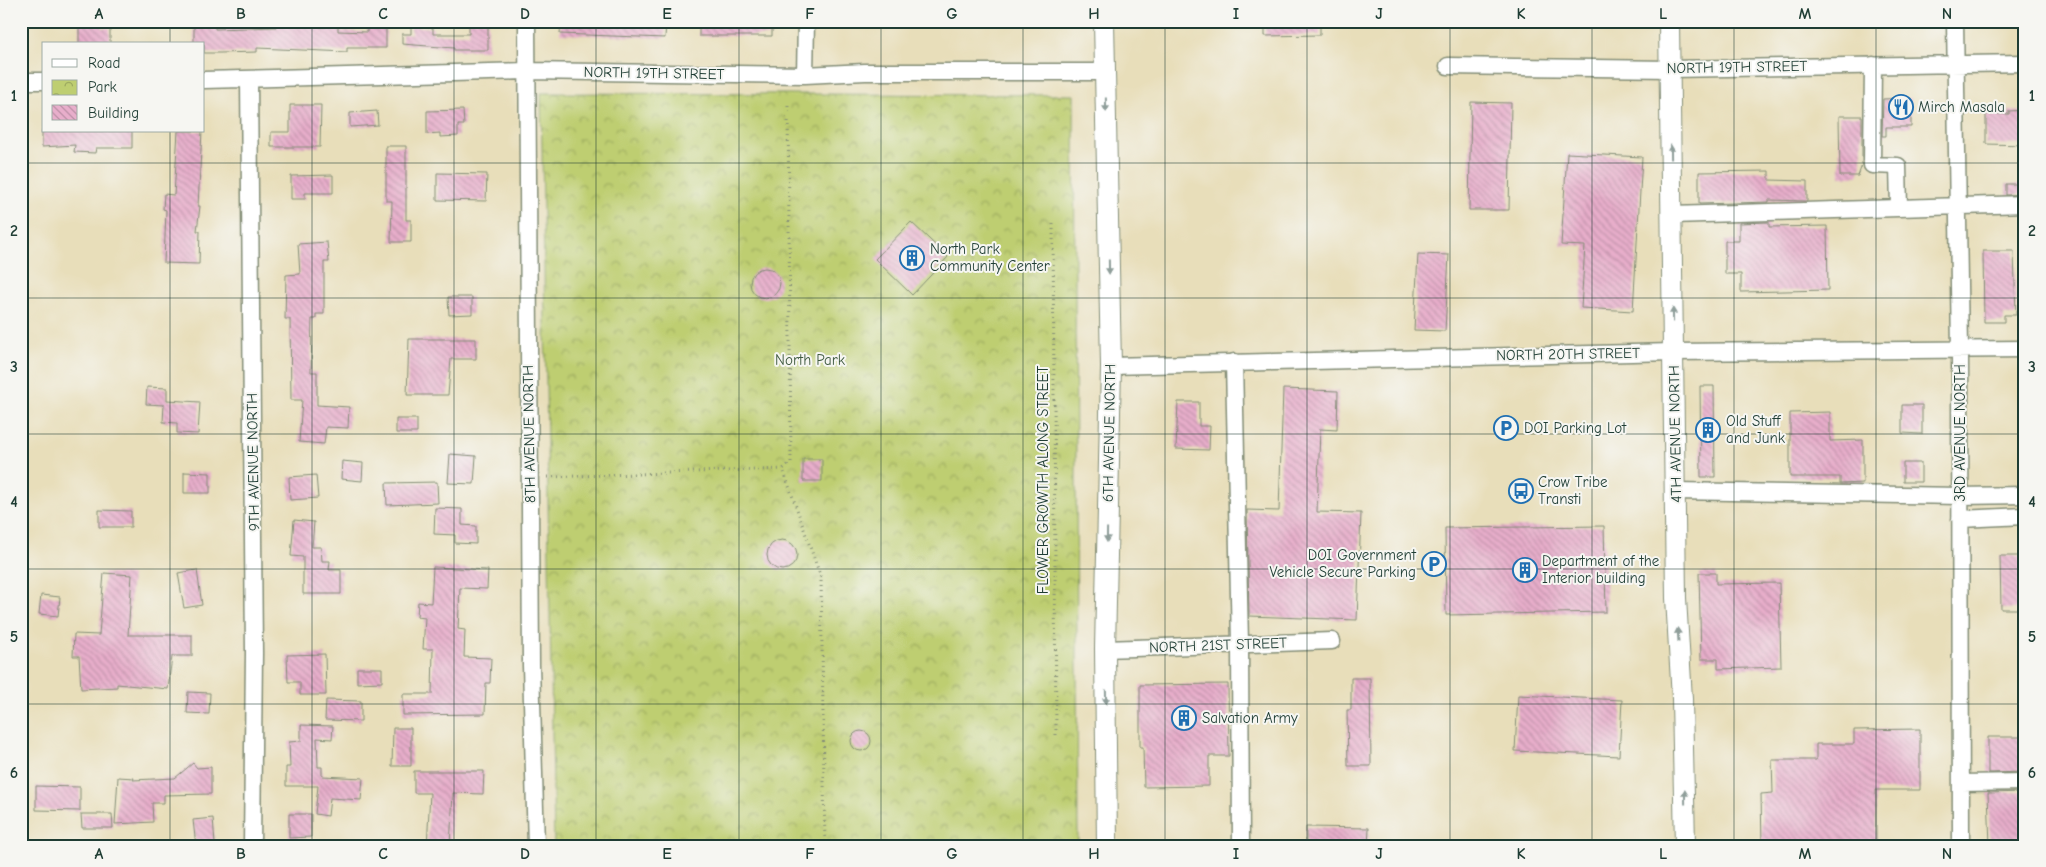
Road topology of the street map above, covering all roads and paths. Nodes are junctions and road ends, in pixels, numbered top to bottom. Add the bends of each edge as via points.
1 (527, 21) edge
2 (806, 21) edge
3 (1104, 21) edge
4 (1669, 21) edge
5 (1955, 21) edge
6 (2025, 63) edge
7 (1955, 64) junction
8 (1873, 65) junction
9 (1448, 66) dead end
10 (1670, 68) junction
11 (526, 71) junction
12 (1105, 72) junction
13 (805, 75) junction
14 (249, 79) junction
15 (205, 80) edge
16 (21, 81) edge
17 (42, 81) edge
18 (788, 106) dead end
19 (2025, 204) edge
20 (1957, 205) junction
21 (1899, 207) junction
22 (1672, 215) junction
23 (1053, 224) dead end
24 (2025, 349) edge
25 (1960, 350) junction
26 (1673, 352) junction
27 (1234, 362) junction
28 (1111, 366) junction
29 (783, 469) junction
30 (548, 477) dead end
31 (1676, 491) junction
32 (2025, 495) edge
33 (1960, 496) junction
34 (2025, 516) edge
35 (1960, 519) junction
36 (1332, 641) dead end
37 (1240, 644) junction
38 (1105, 649) junction
39 (1056, 736) dead end
40 (2025, 782) edge
41 (1961, 783) junction
42 (252, 846) edge
43 (536, 846) edge
44 (825, 846) edge
45 (1108, 846) edge
46 (1241, 846) edge
47 (1685, 846) edge
48 (1962, 846) edge

1 - 11 street, 8TH AVENUE NORTH
2 - 13 street
3 - 12 main road, 6TH AVENUE NORTH
4 - 10 main road, 4TH AVENUE NORTH
5 - 7 street, 3RD AVENUE NORTH
6 - 7 street, NORTH 19TH STREET
7 - 8 street, NORTH 19TH STREET
7 - 20 street, 3RD AVENUE NORTH
8 - 10 street, NORTH 19TH STREET
8 - 21 street via 1872,165 1898,166
9 - 10 street, NORTH 19TH STREET
22 -> 10 main road, 4TH AVENUE NORTH
11 - 13 street, NORTH 19TH STREET
11 - 14 street, NORTH 19TH STREET
11 - 43 street, 8TH AVENUE NORTH
12 - 13 street, NORTH 19TH STREET
12 -> 28 main road, 6TH AVENUE NORTH
14 - 15 street, NORTH 19TH STREET
14 - 42 street, 9TH AVENUE NORTH via 254,653
16 - 17 street
18 - 29 path via 792,462
19 - 20 street
20 - 21 street
20 - 25 street, 3RD AVENUE NORTH
21 - 22 street
26 -> 22 main road, 4TH AVENUE NORTH
23 - 39 path, FLOWER GROWTH ALONG STREET
24 - 25 street, NORTH 20TH STREET
25 - 26 street, NORTH 20TH STREET
25 - 33 street, 3RD AVENUE NORTH
26 - 27 street, NORTH 20TH STREET
26 - 31 main road, 4TH AVENUE NORTH
27 - 28 street, NORTH 20TH STREET
27 - 37 street
28 -> 38 main road, 6TH AVENUE NORTH
29 - 30 path
29 - 44 path via 821,578
31 - 33 street
47 -> 31 main road, 4TH AVENUE NORTH via 1676,598
32 - 33 street
33 - 35 street, 3RD AVENUE NORTH
34 - 35 street
35 - 41 street, 3RD AVENUE NORTH
36 - 37 street, NORTH 21ST STREET
37 - 38 street, NORTH 21ST STREET
37 - 46 street
38 -> 45 main road, 6TH AVENUE NORTH
40 - 41 street
41 - 48 street, 3RD AVENUE NORTH

